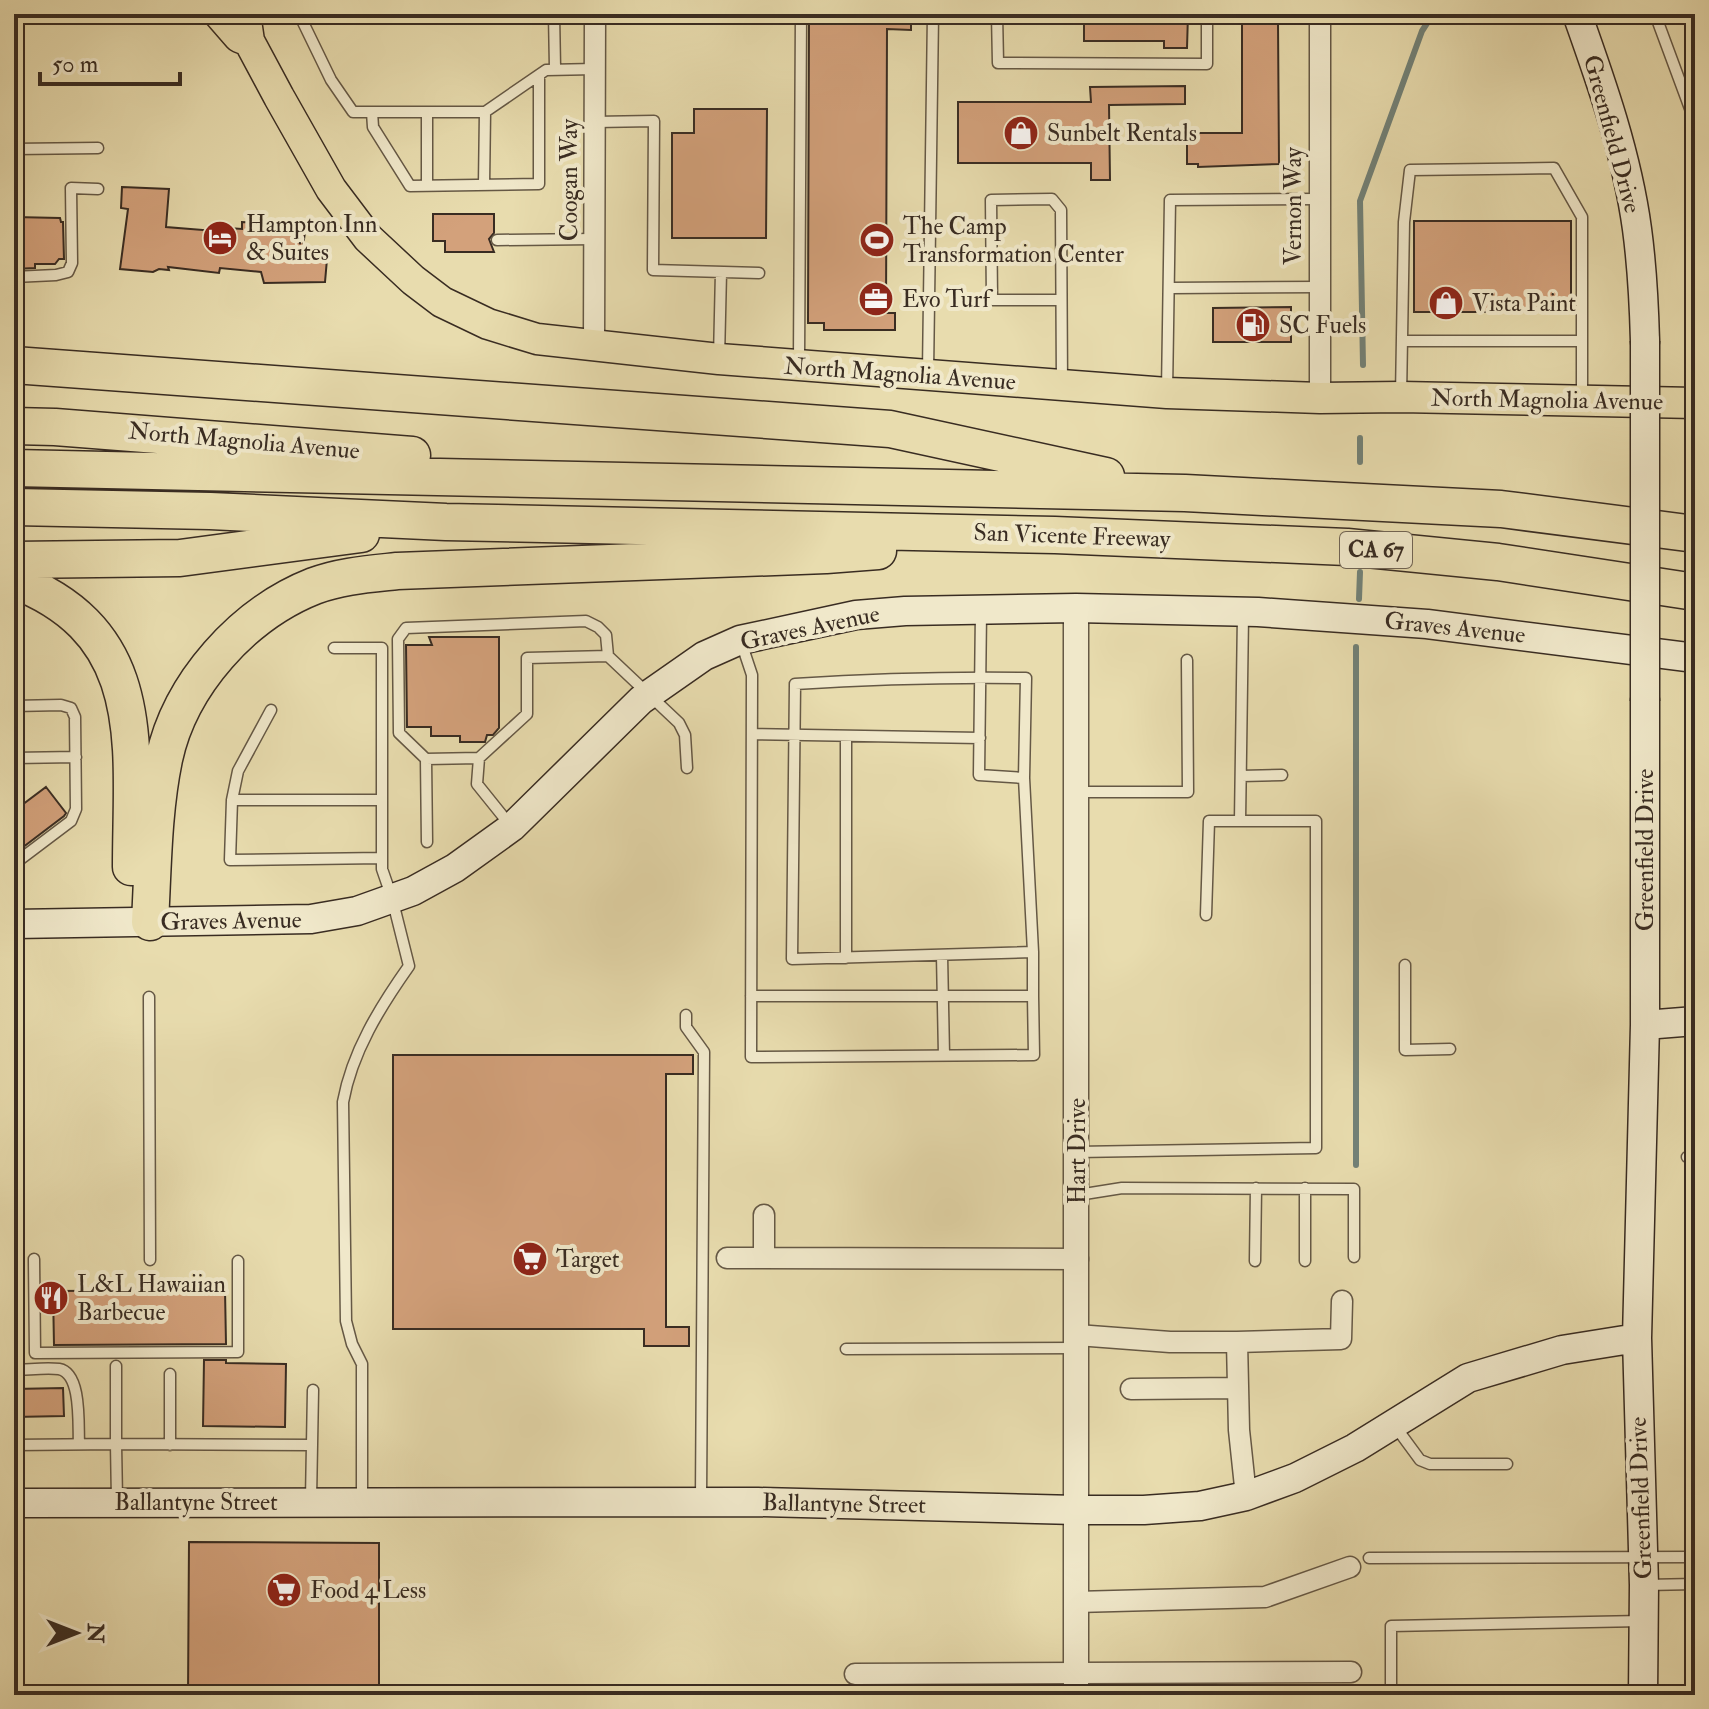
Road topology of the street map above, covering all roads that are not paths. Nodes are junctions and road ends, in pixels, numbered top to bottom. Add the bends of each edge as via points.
1 (219, 14) edge
2 (299, 14) edge
3 (554, 14) edge
4 (595, 14) edge
5 (801, 14) edge
6 (933, 14) edge
7 (997, 14) edge
8 (1207, 14) edge
9 (1320, 14) edge
10 (1577, 14) edge
11 (1655, 14) edge
12 (247, 28) edge
13 (555, 68) junction
14 (595, 69) junction
15 (539, 77) junction
16 (372, 112) junction
17 (427, 112) junction
18 (485, 112) junction
19 (595, 122) junction
20 (1695, 122) edge
21 (98, 148) dead end
22 (14, 149) edge
23 (427, 185) junction
24 (484, 185) junction
25 (98, 189) dead end
26 (1319, 199) junction
27 (595, 239) junction
28 (497, 240) dead end
29 (721, 272) junction
30 (759, 273) dead end
31 (14, 277) edge
32 (1319, 287) junction
33 (1171, 288) junction
34 (1061, 300) junction
35 (1402, 341) junction
36 (1582, 341) junction
37 (594, 345) junction
38 (719, 359) junction
39 (14, 365) edge
40 (799, 366) junction
41 (928, 376) junction
42 (1062, 386) junction
43 (1167, 393) junction
44 (1401, 397) junction
45 (1320, 398) junction
46 (1582, 401) junction
47 (1695, 403) edge
48 (14, 426) edge
49 (14, 468) edge
50 (809, 486) junction
51 (1185, 493) junction
52 (14, 507) edge
53 (446, 522) junction
54 (1695, 534) edge
55 (1055, 535) junction
56 (14, 560) edge
57 (14, 580) edge
58 (1695, 592) edge
59 (1076, 608) junction
60 (981, 610) junction
61 (1243, 612) junction
62 (740, 640) junction
63 (334, 648) dead end
64 (608, 656) junction
65 (1695, 658) edge
66 (1187, 660) dead end
67 (980, 677) junction
68 (649, 695) junction
69 (14, 706) edge
70 (271, 710) dead end
71 (752, 734) junction
72 (794, 735) junction
73 (846, 736) junction
74 (980, 738) junction
75 (76, 757) junction
76 (14, 758) edge
77 (479, 758) junction
78 (426, 759) junction
79 (687, 768) dead end
80 (1282, 775) dead end
81 (1241, 776) junction
82 (1024, 778) junction
83 (1076, 792) junction
84 (232, 800) junction
85 (382, 800) junction
86 (1240, 821) junction
87 (512, 827) junction
88 (427, 842) dead end
89 (382, 858) junction
90 (14, 864) edge
91 (392, 898) junction
92 (1206, 915) dead end
93 (140, 922) junction
94 (14, 924) edge
95 (1033, 952) junction
96 (942, 955) junction
97 (846, 958) junction
98 (1405, 965) dead end
99 (751, 996) junction
100 (943, 996) junction
101 (1033, 996) junction
102 (149, 997) dead end
103 (686, 1015) dead end
104 (1695, 1021) edge
105 (1645, 1025) junction
106 (1450, 1049) dead end
107 (944, 1055) junction
108 (1077, 1152) junction
109 (1256, 1188) junction
110 (1305, 1188) junction
111 (1077, 1195) junction
112 (764, 1215) dead end
113 (1354, 1257) dead end
114 (727, 1258) dead end
115 (764, 1258) junction
116 (34, 1259) dead end
117 (1078, 1259) junction
118 (150, 1260) dead end
119 (238, 1261) dead end
120 (1255, 1261) dead end
121 (1305, 1261) dead end
122 (1342, 1301) dead end
123 (1637, 1338) junction
124 (1077, 1341) junction
125 (1237, 1342) junction
126 (846, 1349) dead end
127 (116, 1366) dead end
128 (14, 1370) edge
129 (170, 1374) dead end
130 (1238, 1388) junction
131 (1131, 1389) dead end
132 (313, 1390) dead end
133 (1394, 1424) junction
134 (79, 1444) junction
135 (116, 1444) junction
136 (14, 1445) edge
137 (170, 1445) junction
138 (312, 1445) junction
139 (1507, 1464) dead end
140 (1246, 1496) junction
141 (311, 1501) junction
142 (362, 1501) junction
143 (117, 1502) junction
144 (701, 1502) junction
145 (14, 1503) edge
146 (1076, 1510) junction
147 (1695, 1557) edge
148 (1369, 1558) dead end
149 (1350, 1567) dead end
150 (1643, 1571) junction
151 (1695, 1584) edge
152 (1076, 1602) junction
153 (1644, 1621) junction
154 (1351, 1672) dead end
155 (855, 1674) dead end
156 (1076, 1684) edge
157 (1391, 1695) edge
158 (1643, 1695) edge

1 - 12 main road, North Magnolia Avenue via 239,37
2 - 16 lane via 353,112
3 - 13 lane
4 - 14 street, Coogan Way
5 - 40 lane
6 - 41 lane
7 - 8 lane via 998,63 1192,64 1207,64
9 - 26 street, Vernon Way
10 - 105 main road, Greenfield Drive, bridge via 1609,104 1630,188 1642,272
11 - 20 lane
12 - 37 main road, North Magnolia Avenue via 331,189 368,238 413,280 442,302 488,324 537,339
13 - 14 lane
13 - 15 lane
14 - 19 street, Coogan Way
15 - 18 lane
15 - 24 lane via 539,184
16 - 17 lane
16 - 23 lane via 373,127 410,186
17 - 18 lane
17 - 23 lane
18 - 24 lane
19 - 27 street, Coogan Way
19 - 29 lane via 654,121 653,270
21 - 22 lane
23 - 24 lane
25 - 31 lane via 71,188 68,272
26 - 32 street, Vernon Way
26 - 33 lane via 1170,200
27 - 28 lane
27 - 37 street, Coogan Way
29 - 30 lane
29 - 38 lane
32 - 33 lane
32 - 45 street, Vernon Way
33 - 43 lane
34 - 34 lane via 1061,210 1052,199 991,200 992,300
34 - 42 lane
35 - 36 lane
35 - 36 lane via 1410,170 1554,168 1582,217
35 - 44 lane
36 - 46 lane
37 - 38 main road, North Magnolia Avenue
38 - 40 main road, North Magnolia Avenue
39 - 51 highway via 890,429
40 - 41 main road, North Magnolia Avenue
41 - 42 main road, North Magnolia Avenue
42 - 43 main road, North Magnolia Avenue
43 - 45 main road, North Magnolia Avenue
44 - 45 main road, North Magnolia Avenue
44 - 46 main road, North Magnolia Avenue
46 - 47 main road, North Magnolia Avenue
48 - 50 highway, North Magnolia Avenue
49 - 50 highway
50 - 51 highway, San Vicente Freeway / CA 67
51 - 54 highway, San Vicente Freeway / CA 67 via 1501,509
52 - 53 highway
53 - 55 highway, San Vicente Freeway / CA 67
53 - 56 highway via 195,557
55 - 58 highway, San Vicente Freeway / CA 67 via 1347,547 1498,562
55 - 93 highway via 826,555 397,571 313,587 254,621 224,649 194,686 176,720 164,759
57 - 93 highway via 60,603 82,621 103,645 119,677 130,717
59 - 60 main road, Graves Avenue
59 - 61 main road, Graves Avenue
59 - 83 street, Hart Drive
60 - 62 main road, Graves Avenue via 856,615
60 - 67 lane
61 - 65 main road, Graves Avenue via 1427,624
61 - 81 lane
62 - 68 main road, Graves Avenue via 704,656
62 - 71 lane via 752,675
63 - 85 lane via 382,648
64 - 68 lane
64 - 77 lane via 527,658 527,714
64 - 78 lane via 606,635 586,621 406,628 398,639 399,733
66 - 83 lane via 1188,792
67 - 72 lane via 795,684
67 - 74 lane
67 - 82 lane via 1026,678
68 - 79 lane via 679,723
68 - 87 main road, Graves Avenue
69 - 75 lane via 71,708
70 - 84 lane via 238,771
71 - 72 lane
71 - 99 lane
72 - 73 lane
72 - 97 lane via 792,959
73 - 74 lane
73 - 97 lane
74 - 82 lane via 979,775
75 - 76 lane
75 - 90 lane via 76,809 71,821
77 - 78 lane
77 - 87 lane via 477,784
78 - 88 lane
80 - 81 lane
81 - 86 lane
82 - 95 lane
83 - 108 street, Hart Drive
84 - 85 lane
84 - 89 lane via 230,860
85 - 89 lane
86 - 92 lane via 1209,821
86 - 108 lane via 1316,821 1316,1148
87 - 91 main road, Graves Avenue via 455,868
89 - 91 lane
91 - 93 main road, Graves Avenue via 311,919
91 - 142 lane via 409,966 364,1038 343,1102 346,1321 362,1364
93 - 94 main road, Graves Avenue
95 - 96 lane
95 - 101 lane
96 - 97 lane
96 - 100 lane
98 - 106 lane via 1405,1050
99 - 100 lane
99 - 107 lane via 751,1057
100 - 101 lane
100 - 107 lane
101 - 107 lane via 1034,1055
102 - 118 lane
103 - 144 lane via 686,1027 704,1052
104 - 105 main road
105 - 123 main road, Greenfield Drive
108 - 111 street, Hart Drive
109 - 110 lane
109 - 111 lane via 1122,1188
109 - 120 lane
110 - 113 lane via 1354,1189
110 - 121 lane
111 - 117 street, Hart Drive
112 - 115 street
114 - 115 street
115 - 117 street
116 - 119 lane via 35,1353 238,1352
117 - 124 street, Hart Drive
122 - 125 street via 1341,1339
123 - 133 main road, Ballantyne Street via 1562,1350 1468,1378
123 - 150 main road, Greenfield Drive
124 - 125 street
124 - 126 lane
124 - 146 street, Hart Drive
125 - 130 street
127 - 135 lane
128 - 134 lane via 68,1373 76,1385
129 - 137 lane
130 - 131 street
130 - 140 street
132 - 138 lane
133 - 139 lane via 1420,1460 1430,1464
133 - 140 main road, Ballantyne Street via 1295,1478
134 - 135 lane
134 - 136 lane
135 - 137 lane
135 - 143 lane
137 - 138 lane
138 - 141 lane
140 - 146 main road, Ballantyne Street via 1200,1506
141 - 142 main road, Ballantyne Street
141 - 143 main road, Ballantyne Street
142 - 144 main road, Ballantyne Street
143 - 145 main road, Ballantyne Street
144 - 146 main road, Ballantyne Street
146 - 152 street, Hart Drive
147 - 150 lane
148 - 150 lane
149 - 152 street via 1265,1597
150 - 151 lane
150 - 153 main road, Greenfield Drive
152 - 156 street, Hart Drive
153 - 157 lane via 1391,1626
153 - 158 main road, Greenfield Drive
154 - 156 street
155 - 156 street

